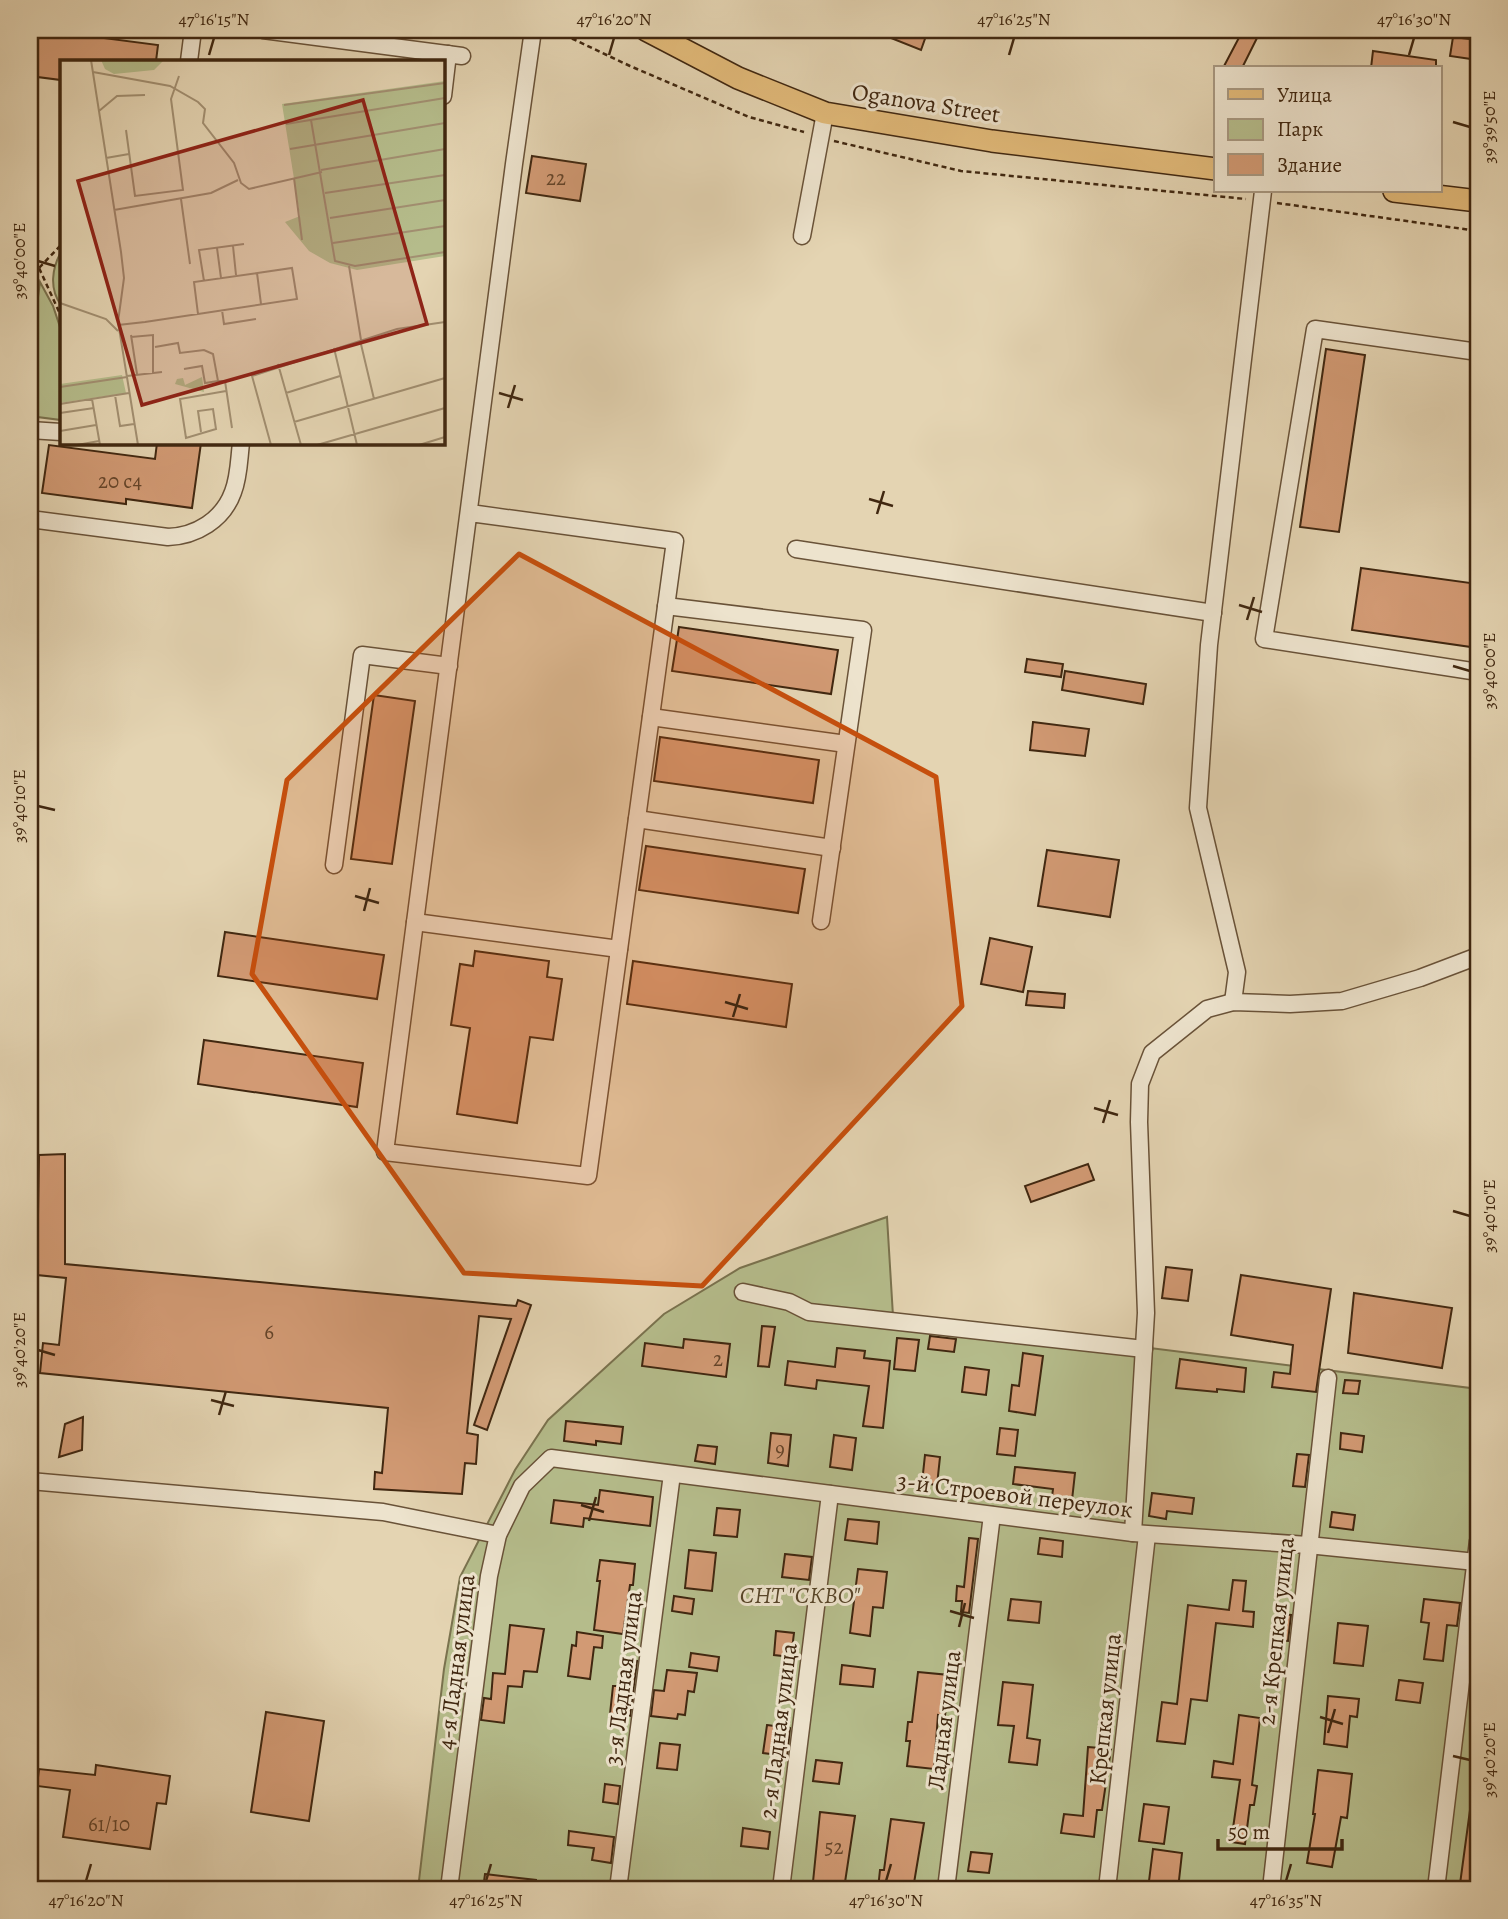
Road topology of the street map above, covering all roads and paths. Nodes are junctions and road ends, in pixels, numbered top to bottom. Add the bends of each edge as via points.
1 (193, 30) edge
2 (263, 30) edge
3 (533, 30) edge
4 (646, 30) edge
5 (189, 60) edge
6 (444, 93) edge
7 (825, 113) junction
8 (1214, 169) edge
9 (1262, 192) edge
10 (1402, 192) edge
11 (1478, 201) edge
12 (802, 236) dead end
13 (60, 246) edge
14 (30, 254) edge
15 (39, 268) junction
16 (30, 282) edge
17 (59, 307) edge
18 (1478, 352) edge
19 (30, 429) edge
20 (60, 432) edge
21 (241, 444) edge
22 (470, 513) junction
23 (30, 519) edge
24 (796, 549) dead end
25 (666, 606) junction
26 (1213, 613) junction
27 (449, 666) junction
28 (1478, 672) edge
29 (651, 717) junction
30 (846, 744) junction
31 (637, 819) junction
32 (832, 848) junction
33 (334, 864) dead end
34 (821, 921) dead end
35 (415, 922) junction
36 (619, 949) junction
37 (1478, 956) edge
38 (1233, 1002) junction
39 (743, 1292) dead end
40 (1144, 1349) junction
41 (1328, 1378) dead end
42 (551, 1458) joint
43 (672, 1474) junction
44 (30, 1481) edge
45 (830, 1494) junction
46 (992, 1515) junction
47 (1140, 1534) junction
48 (498, 1535) junction
49 (1478, 1541) edge
50 (1308, 1545) junction
51 (1476, 1562) junction
52 (449, 1889) edge
53 (618, 1889) edge
54 (781, 1889) edge
55 (946, 1889) edge
56 (1107, 1889) edge
57 (1271, 1889) edge
58 (1436, 1889) edge

1 - 5 lane
2 - 6 lane via 455,55
3 - 22 lane
4 - 7 main road, Oganova Street via 738,78
7 - 8 main road, Oganova Street via 992,141
7 - 12 lane
9 - 26 lane
10 - 11 main road
13 - 15 path
14 - 15 path
15 - 16 path
15 - 17 path
18 - 28 lane via 1315,329 1264,639
19 - 20 lane
21 - 23 lane via 232,495 208,525 195,533 168,537
22 - 25 lane via 676,541
22 - 27 lane
24 - 26 lane
25 - 29 lane
25 - 30 lane via 863,630
26 - 38 lane via 1198,808 1237,972
27 - 33 lane via 362,655
27 - 35 lane
29 - 30 lane
29 - 31 lane
30 - 32 lane
31 - 32 lane
31 - 36 lane
32 - 34 lane
35 - 36 lane
35 - 36 lane via 385,1152 588,1176
37 - 38 lane via 1342,1001
38 - 40 lane, Крепкая улица via 1207,1009 1152,1053 1140,1084
39 - 40 lane via 809,1311
40 - 47 lane, Крепкая улица
41 - 50 lane, 2-я Крепкая улица
42 - 43 lane, 3-й Строевой переулок
42 - 48 lane, 4-я Ладная улица via 522,1486
43 - 45 lane, 3-й Строевой переулок
43 - 53 lane, 3-я Ладная улица
44 - 48 lane via 383,1512
45 - 46 lane, 3-й Строевой переулок
45 - 54 lane, 2-я Ладная улица
46 - 47 lane, 3-й Строевой переулок
46 - 55 lane, Ладная улица
47 - 50 lane, 3-й Строевой переулок
47 - 56 lane, Крепкая улица
48 - 52 lane, 4-я Ладная улица
49 - 51 lane
50 - 51 lane, 3-й Строевой переулок
50 - 57 lane, 2-я Крепкая улица
51 - 58 lane

